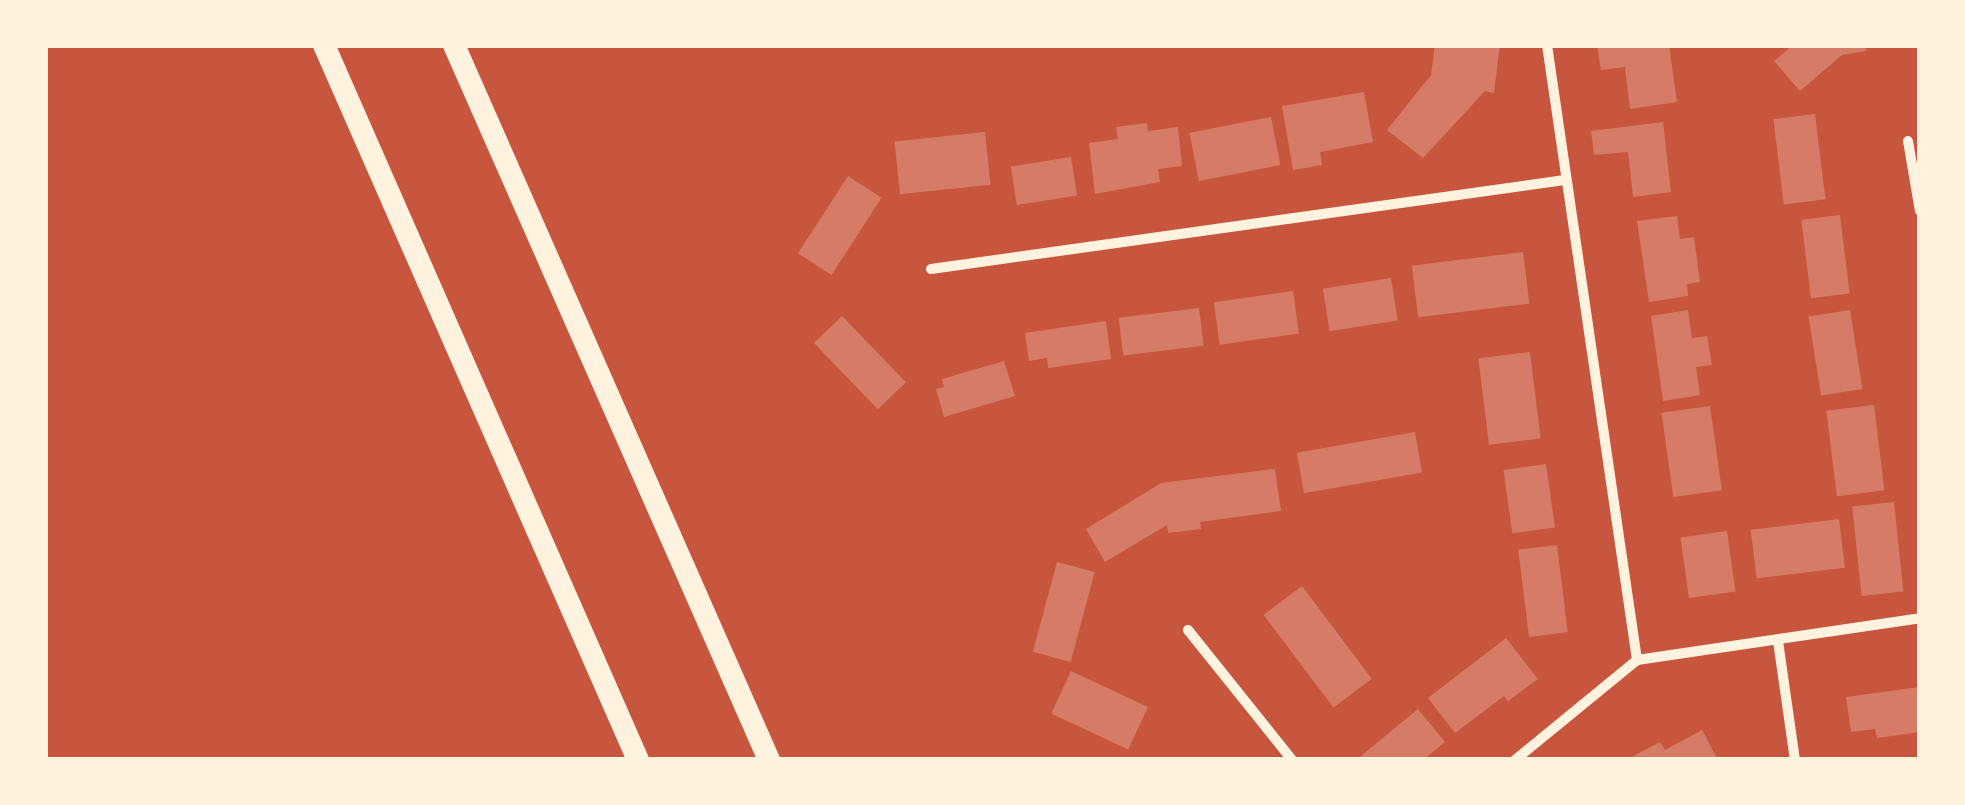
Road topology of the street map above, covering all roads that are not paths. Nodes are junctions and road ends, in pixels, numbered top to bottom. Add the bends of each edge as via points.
1 (324, 45) edge
2 (454, 45) edge
3 (1547, 45) edge
4 (1908, 141) dead end
5 (1565, 180) junction
6 (1920, 211) edge
7 (930, 269) dead end
8 (1920, 618) edge
9 (1188, 630) dead end
10 (1778, 641) junction
11 (1637, 660) junction
12 (638, 760) edge
13 (769, 760) edge
14 (1292, 760) edge
15 (1515, 760) edge
16 (1794, 760) edge

1 - 12 highway
2 - 13 highway
3 - 5 street
4 - 6 street
5 - 7 street
5 - 11 street
8 - 10 street
9 - 14 street
10 - 11 street
10 - 16 street
11 - 15 street

